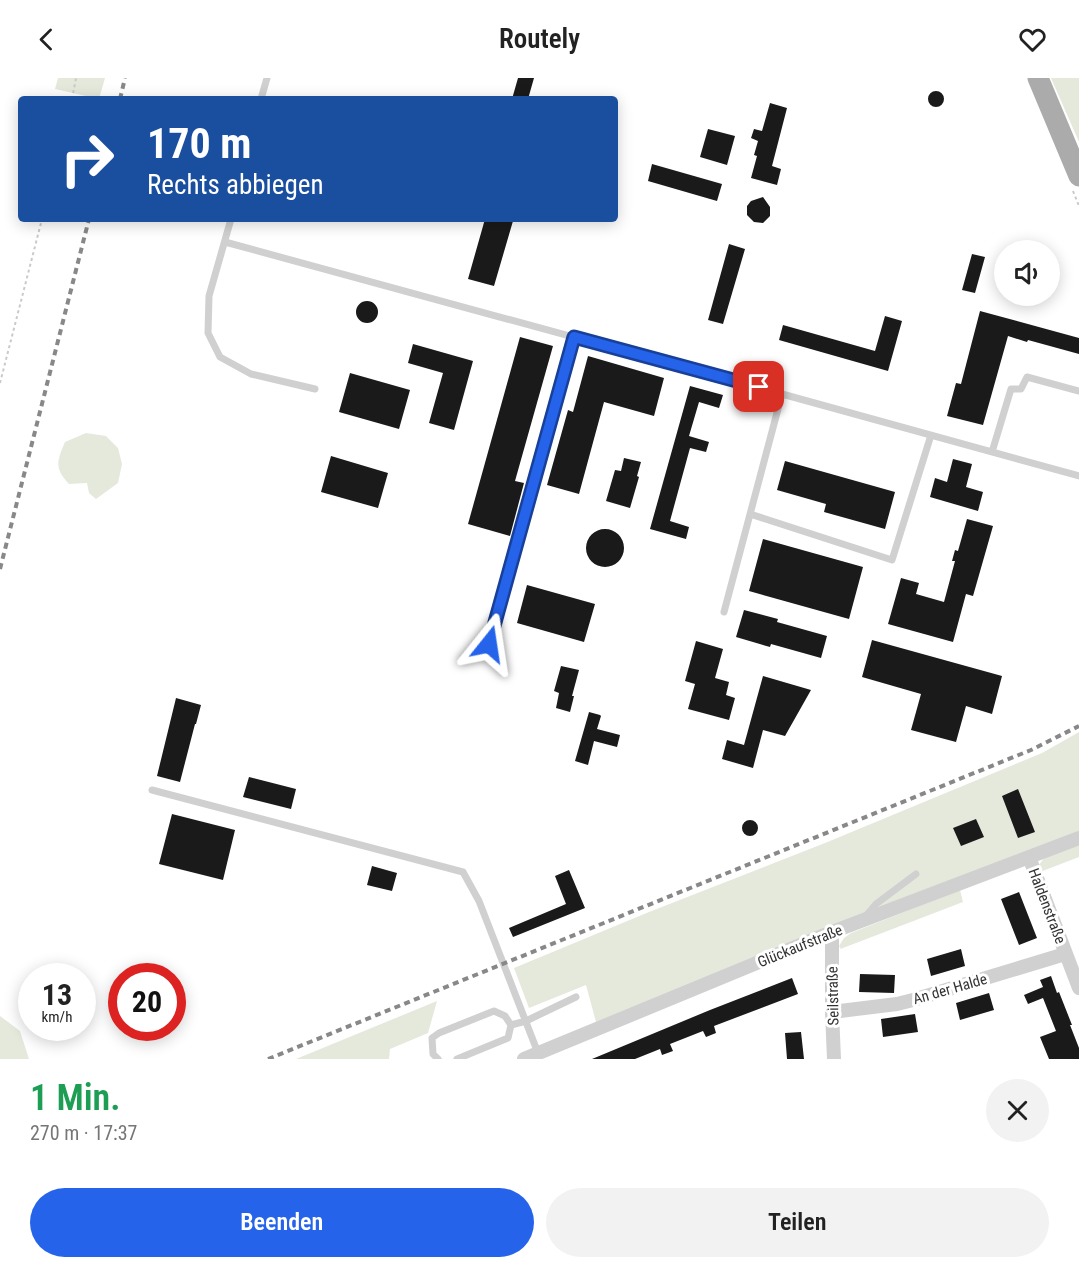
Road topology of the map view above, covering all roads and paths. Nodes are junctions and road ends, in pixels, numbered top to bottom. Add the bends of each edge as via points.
1 (76, 78) edge
2 (267, 78) edge
3 (1038, 78) edge
4 (73, 96) edge
5 (262, 96) edge
6 (1079, 176) edge
7 (41, 222) edge
8 (230, 222) edge
9 (225, 242) junction
10 (574, 337) junction
11 (0, 383) edge
12 (315, 389) dead end
13 (1079, 391) edge
14 (782, 393) junction
15 (931, 435) junction
16 (992, 452) junction
17 (1079, 476) edge
18 (750, 514) junction
19 (724, 612) dead end
20 (489, 644) dead end
21 (152, 790) dead end
22 (1079, 838) edge
23 (1029, 857) junction
24 (916, 874) dead end
25 (863, 921) junction
26 (832, 932) junction
27 (1065, 954) junction
28 (1079, 988) edge
29 (576, 997) dead end
30 (832, 1012) junction
31 (526, 1021) junction
32 (511, 1025) junction
33 (539, 1056) edge
34 (438, 1059) edge
35 (457, 1059) edge
36 (524, 1059) edge
37 (834, 1059) edge

1 - 4 path
2 - 5 lane
3 - 6 main road
7 - 11 path
8 - 9 lane
9 - 10 lane
9 - 12 lane via 209,296 208,333 220,357 251,374
10 - 14 lane
10 - 20 lane
13 - 16 lane via 1027,377 1021,389 1011,389
14 - 15 lane
14 - 18 lane
15 - 16 lane
15 - 18 lane via 892,560
16 - 17 lane
18 - 19 lane
21 - 31 lane via 463,872 479,901
22 - 23 street, Glückaufstraße
23 - 25 street, Glückaufstraße
23 - 27 street, Haldenstraße
24 - 25 lane via 876,904
25 - 26 street, Glückaufstraße
26 - 30 street, Seilstraße
26 - 33 street, Glückaufstraße
27 - 28 street, Haldenstraße
27 - 30 street, An der Halde via 897,1004
29 - 31 lane
30 - 37 street, Seilstraße
31 - 32 lane
31 - 33 lane
32 - 34 lane via 505,1016 494,1011 439,1033 432,1038 433,1054
32 - 35 lane via 508,1038
33 - 36 street, Glückaufstraße

